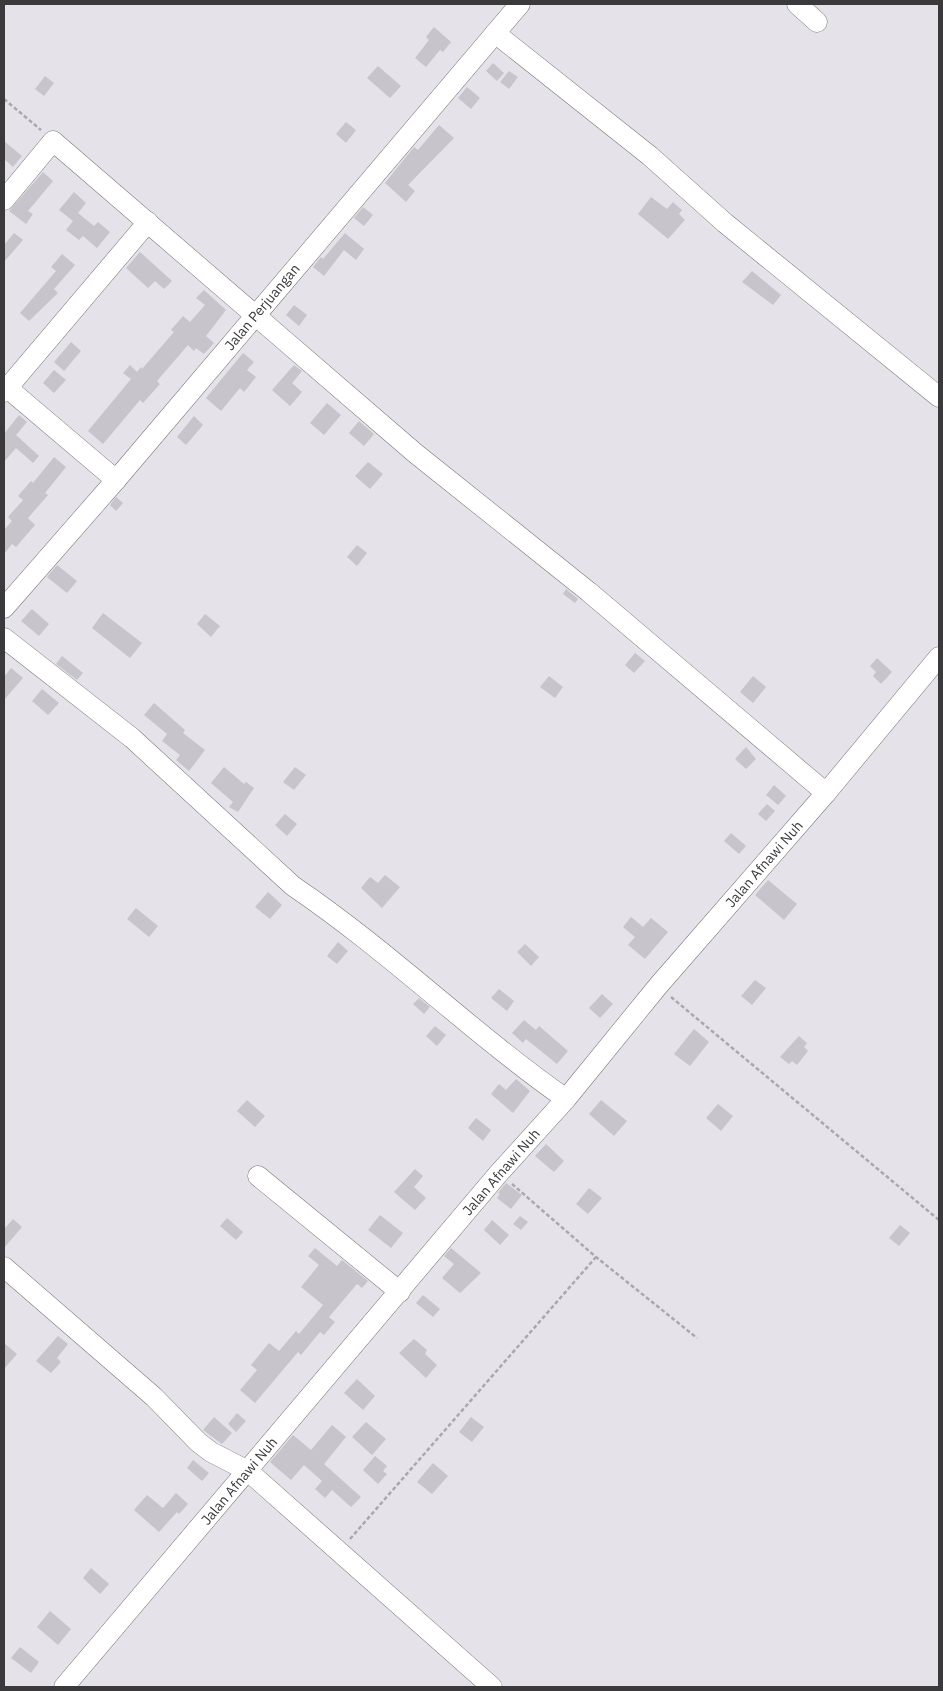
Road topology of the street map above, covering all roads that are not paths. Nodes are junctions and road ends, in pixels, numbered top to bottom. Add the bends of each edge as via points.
1 (520, 4) edge
2 (797, 4) edge
3 (817, 22) dead end
4 (495, 33) junction
5 (4, 200) edge
6 (148, 222) junction
7 (256, 314) junction
8 (5, 388) edge
9 (939, 398) edge
10 (116, 480) junction
11 (4, 608) edge
12 (4, 638) edge
13 (939, 657) edge
14 (826, 793) junction
15 (566, 1099) junction
16 (258, 1176) dead end
17 (4, 1267) edge
18 (400, 1292) junction
19 (248, 1471) junction
20 (64, 1687) edge
21 (492, 1687) edge

1 - 4 street, Jalan Perjuangan
2 - 3 street
4 - 7 street, Jalan Perjuangan
4 - 9 street via 650,156 725,223
5 - 6 street via 53,141
6 - 7 street
6 - 8 street
7 - 10 street, Jalan Perjuangan
7 - 14 street via 415,452 589,592
8 - 10 street
10 - 11 street, Jalan Perjuangan
12 - 15 street via 132,738 293,886 432,991 485,1037
13 - 14 street, Jalan Afnawi Nuh
14 - 15 street, Jalan Afnawi Nuh via 658,986
15 - 18 street, Jalan Afnawi Nuh via 498,1173
16 - 18 street
17 - 19 street via 154,1397 198,1442
18 - 19 street, Jalan Afnawi Nuh
19 - 20 street, Jalan Afnawi Nuh
19 - 21 street

